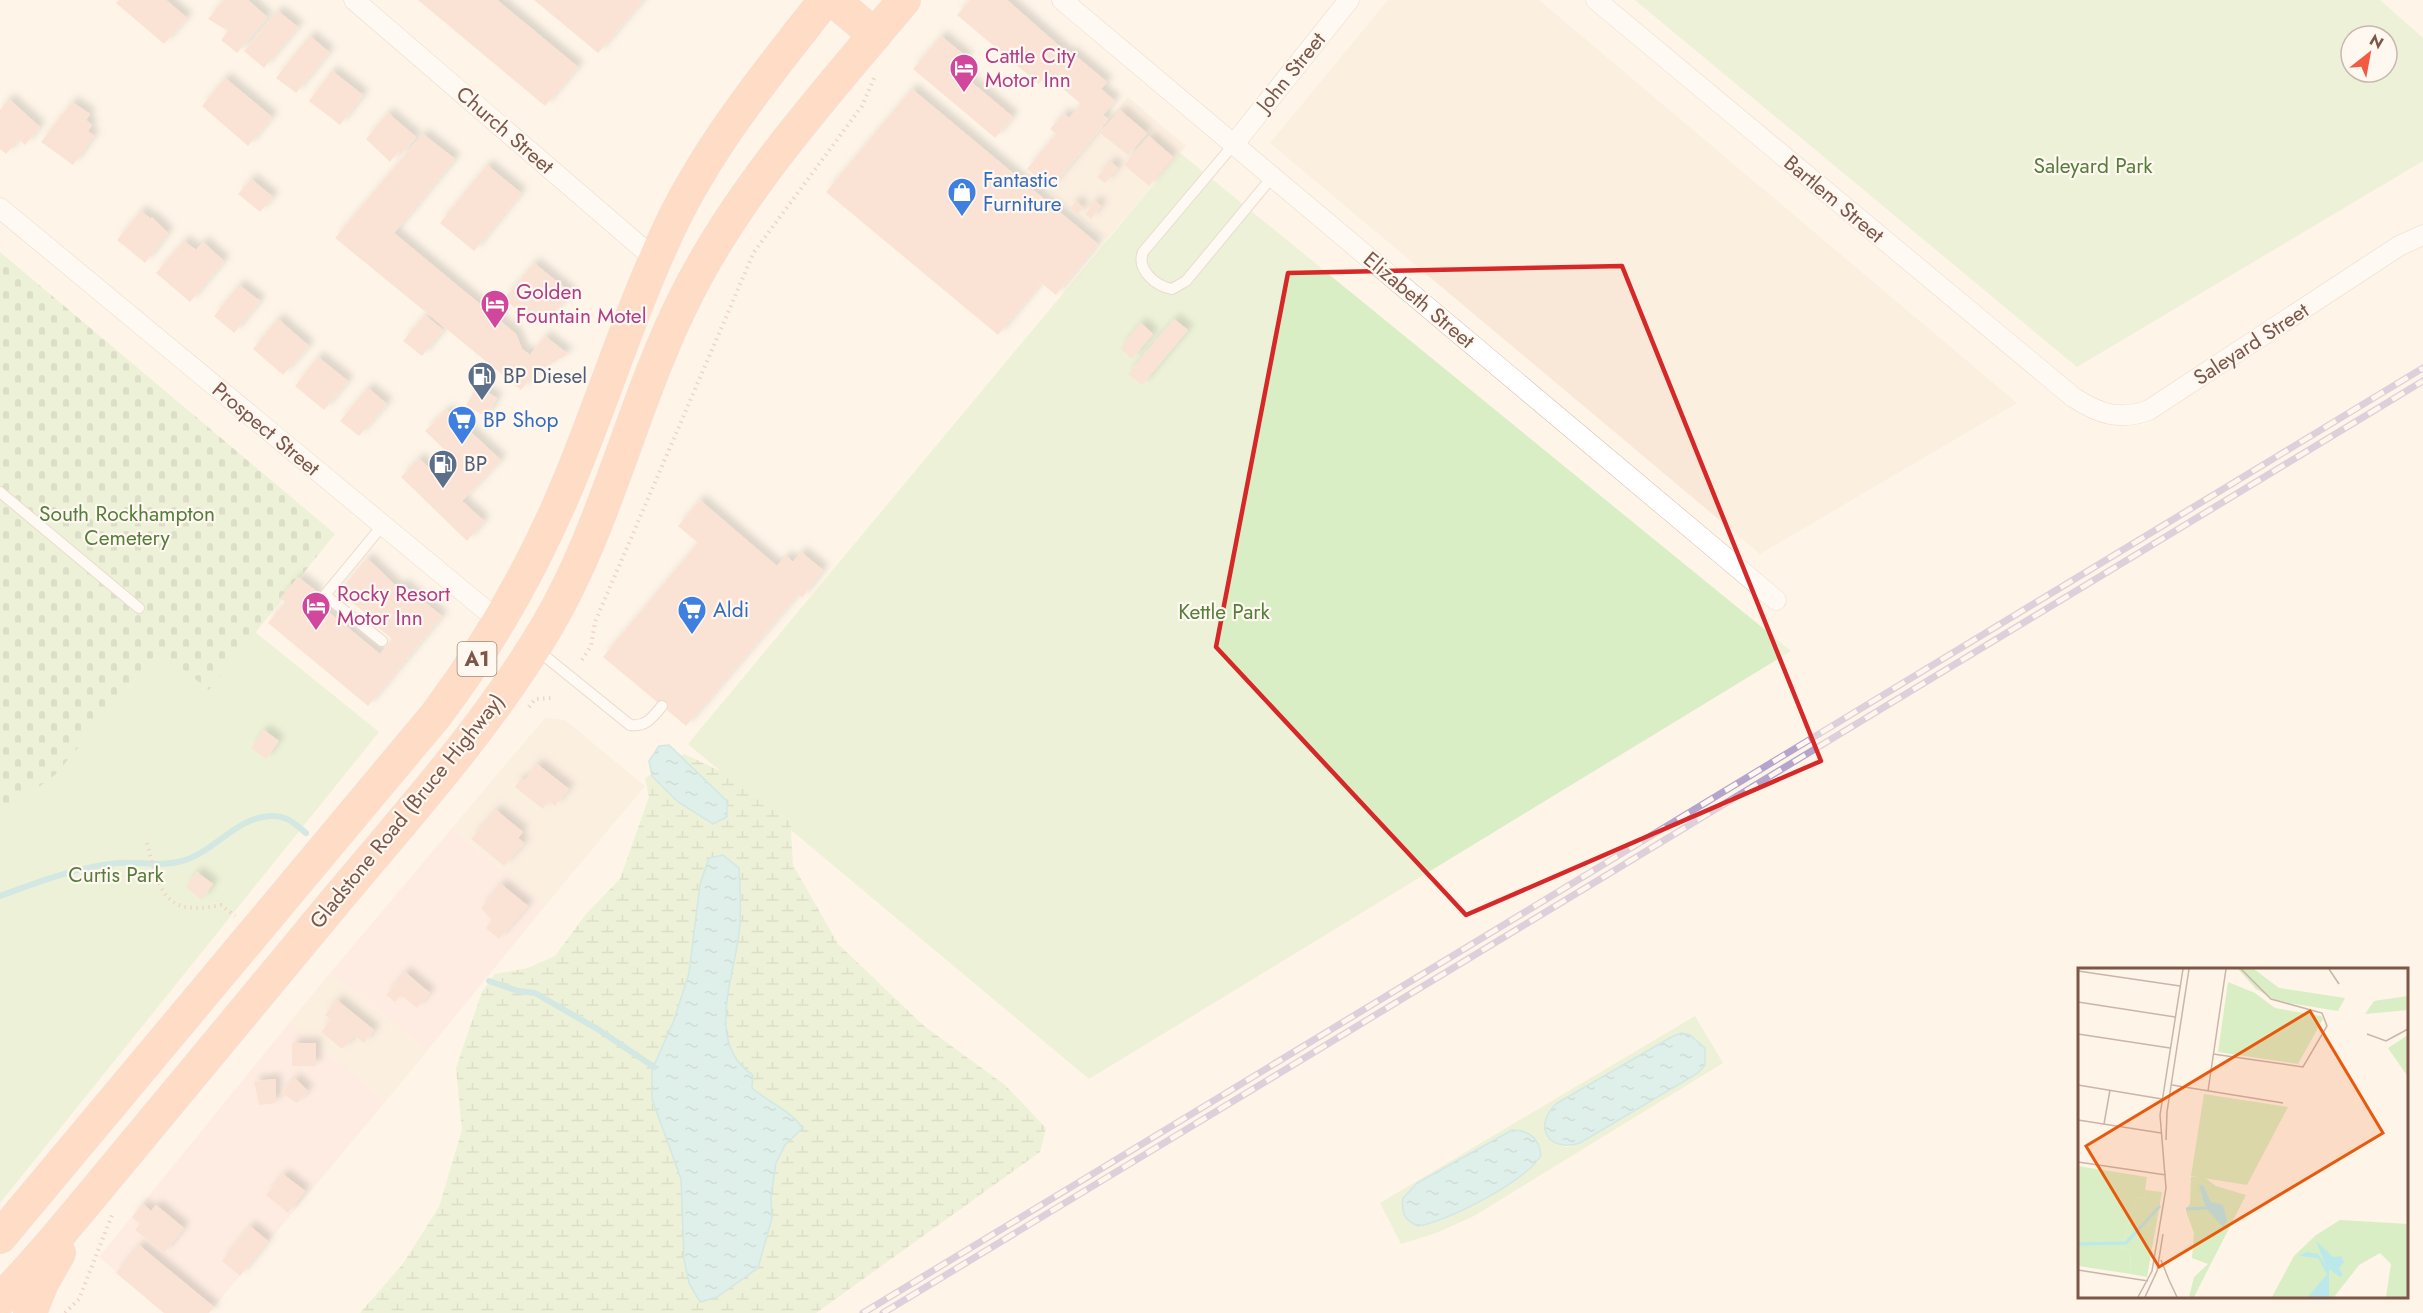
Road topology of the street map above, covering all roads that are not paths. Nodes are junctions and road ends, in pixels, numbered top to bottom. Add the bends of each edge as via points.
1 (354, 0) edge
2 (825, 0) edge
3 (833, 0) edge
4 (904, 0) edge
5 (1062, 0) edge
6 (1349, 0) edge
7 (1596, 0) edge
8 (875, 35) junction
9 (1234, 144) junction
10 (1273, 176) junction
11 (0, 208) edge
12 (2423, 235) edge
13 (656, 260) junction
14 (2073, 397) joint
15 (0, 492) edge
16 (382, 526) junction
17 (1776, 600) dead end
18 (139, 608) dead end
19 (500, 622) junction
20 (381, 641) dead end
21 (534, 647) junction
22 (662, 706) dead end
23 (91, 1196) junction
24 (0, 1237) edge
25 (0, 1300) edge
26 (30, 1313) edge

1 - 13 street, Church Street
2 - 13 highway, Gladstone Road (Bruce Highway) / A1 via 714,148
3 - 8 highway
4 - 8 highway, Gladstone Road (Bruce Highway) / A1
5 - 9 street, Elizabeth Street
6 - 9 street, John Street
7 - 14 street, Bartlem Street
8 - 21 highway, Gladstone Road (Bruce Highway) / A1 via 796,131 732,219 694,280 666,341 584,552
9 - 10 street, Elizabeth Street
9 - 10 lane via 1143,252 1144,271 1153,280 1172,289 1186,281
10 - 17 street, Elizabeth Street
11 - 16 street, Prospect Street
12 - 14 street, Saleyard Street via 2389,253 2149,410 2118,417
13 - 19 highway, Gladstone Road (Bruce Highway) / A1 via 566,489
15 - 18 lane
16 - 19 street, Prospect Street
16 - 20 lane via 325,595
19 - 21 highway, Prospect Street
19 - 24 highway, Gladstone Road (Bruce Highway) / A1 via 436,715
21 - 22 lane via 630,725 641,726
21 - 23 highway, Gladstone Road (Bruce Highway) / A1 via 424,794
23 - 25 highway, Gladstone Road (Bruce Highway) / A1
23 - 26 highway via 42,1283

